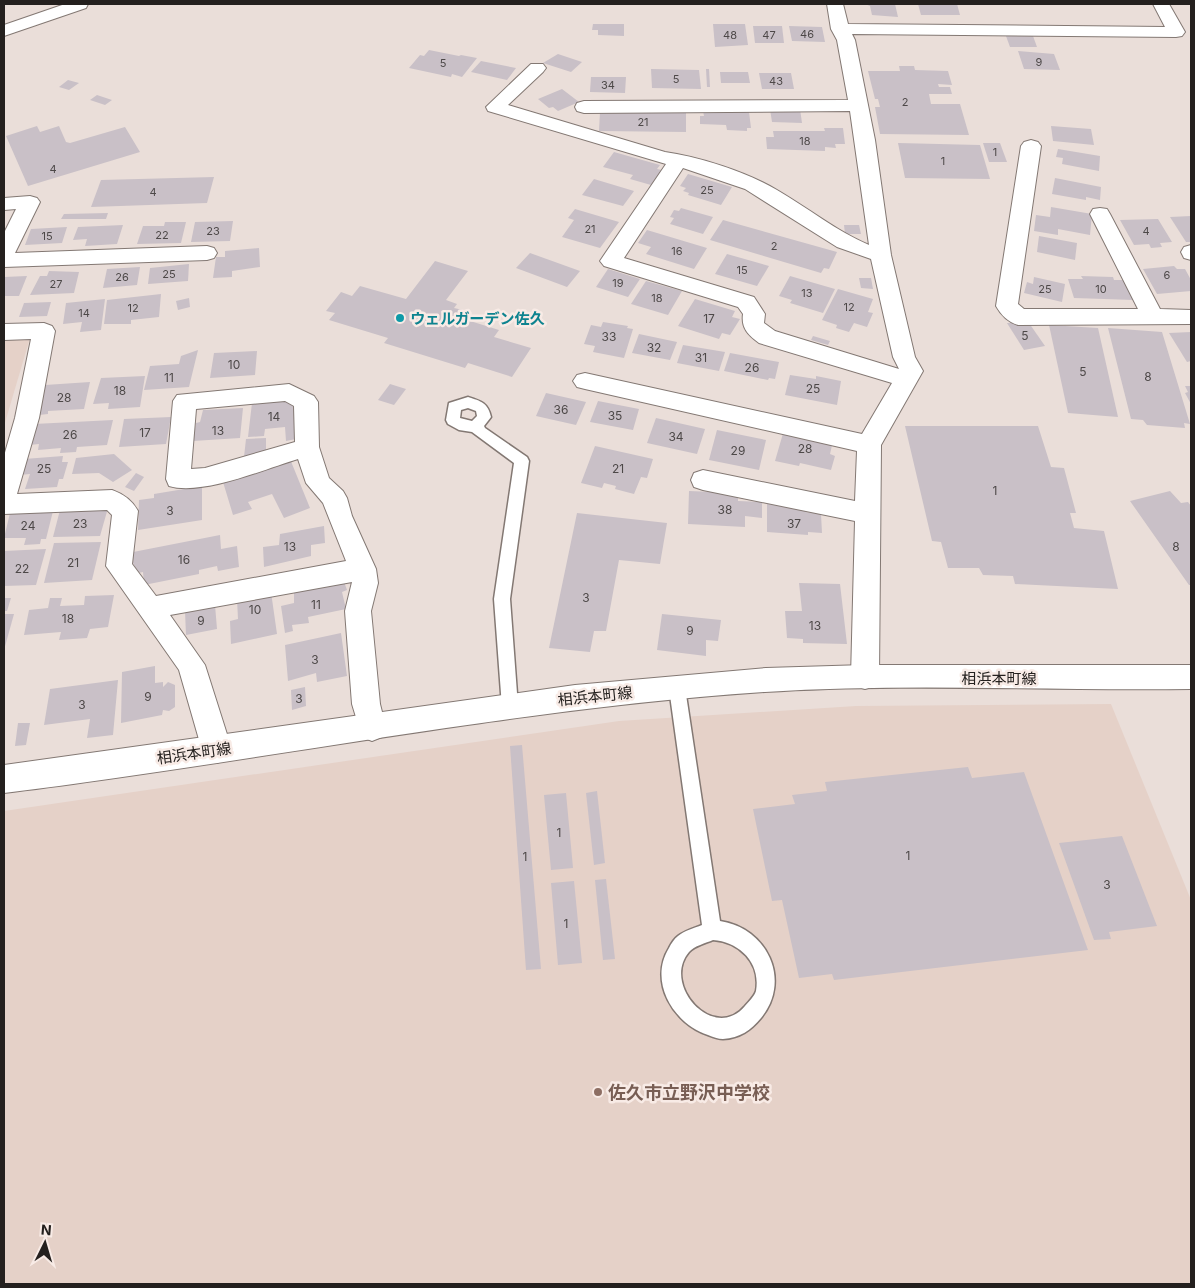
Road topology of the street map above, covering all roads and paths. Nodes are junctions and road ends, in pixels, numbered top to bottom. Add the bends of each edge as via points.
1 (80, 4) edge
2 (834, 4) edge
3 (1161, 4) edge
4 (840, 30) junction
5 (4, 31) edge
6 (1184, 33) edge
7 (537, 68) dead end
8 (857, 105) junction
9 (584, 107) dead end
10 (1031, 146) dead end
11 (679, 160) junction
12 (4, 204) edge
13 (1100, 214) dead end
14 (4, 253) edge
15 (207, 253) dead end
16 (880, 255) junction
17 (4, 260) edge
18 (1191, 317) edge
19 (1154, 318) junction
20 (4, 332) edge
21 (906, 380) junction
22 (585, 382) dead end
23 (476, 426) dead end
24 (870, 445) junction
25 (307, 447) junction
26 (703, 480) dead end
27 (4, 496) edge
28 (4, 504) edge
29 (869, 514) junction
30 (363, 569) junction
31 (150, 608) junction
32 (1191, 677) edge
33 (865, 678) junction
34 (677, 688) junction
35 (510, 707) junction
36 (372, 728) junction
37 (217, 750) junction
38 (4, 779) edge
39 (712, 930) junction

1 - 5 street
2 - 4 street
3 - 6 street
4 - 6 street
4 - 8 street via 846,40
7 - 11 street via 495,107 663,158
8 - 9 street
8 - 16 street via 865,140
10 - 19 street via 1007,306 1018,317
11 - 16 street via 752,186 835,239 857,250
11 - 21 street via 611,261 746,302 754,314 753,323 767,337
12 - 14 street via 30,202
13 - 19 street
15 - 17 street
16 - 21 street via 904,357 912,371
18 - 19 street
20 - 27 street via 44,331 27,418
21 - 24 street
22 - 24 street
23 - 35 lane via 522,461 502,599
24 - 29 street
25 - 25 street via 306,402 289,392 185,401 178,479 205,478
25 - 30 street via 318,482 334,498 338,516
26 - 29 street
28 - 31 street via 112,500 125,510 119,566
29 - 33 street
30 - 31 street
30 - 36 street via 365,584 358,611 366,704
31 - 37 street via 191,665
32 - 33 street, 相浜本町線
33 - 34 street, 相浜本町線 via 766,680
34 - 35 street, 相浜本町線
34 - 39 lane
35 - 36 street, 相浜本町線
36 - 37 street, 相浜本町線
37 - 38 street, 相浜本町線
39 - 39 lane via 729,932 744,939 764,966 764,999 742,1024 726,1028 710,1027 694,1020 682,1009 670,980 674,959 686,940

